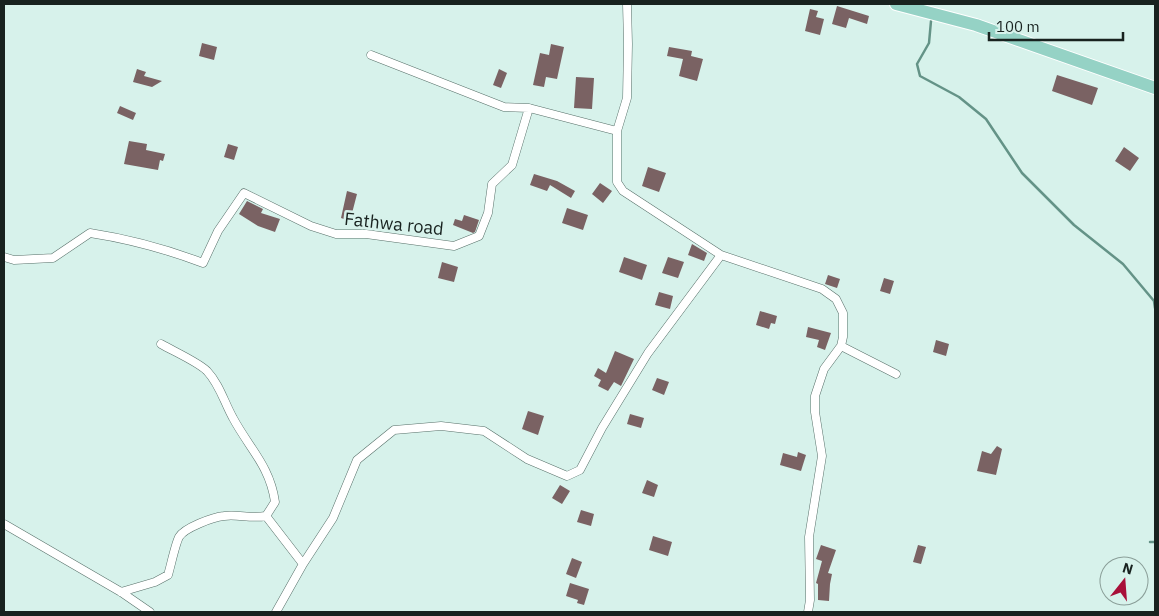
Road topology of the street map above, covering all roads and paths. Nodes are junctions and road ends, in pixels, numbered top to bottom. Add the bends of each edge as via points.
1 (627, 4) edge
2 (896, 4) edge
3 (371, 55) dead end
4 (1155, 88) edge
5 (529, 108) junction
6 (617, 131) junction
7 (721, 255) junction
8 (4, 257) edge
9 (161, 344) dead end
10 (842, 346) junction
11 (896, 374) dead end
12 (266, 516) junction
13 (4, 524) edge
14 (303, 564) junction
15 (121, 592) junction
16 (150, 612) edge
17 (276, 612) edge
18 (808, 612) edge

1 - 6 street via 627,98
2 - 4 main road via 976,25
3 - 5 street via 504,107
5 - 6 street
5 - 8 street, Fathwa road via 512,165 492,184 488,213 479,236 454,246 366,234 336,234 311,226 244,193 218,231 203,263 142,243 90,233 53,258 14,260
6 - 7 street via 617,182 623,191
7 - 10 street via 822,288 836,299 843,314
7 - 14 street via 648,353 580,470 567,476 527,459 484,431 441,426 394,430 357,460 333,518
9 - 12 street via 206,370 220,387 232,416 262,462 274,490 275,502
10 - 11 street
10 - 18 street via 824,370 815,396 822,456 809,537
12 - 14 street
12 - 15 street via 223,516 187,530 179,537 168,575
13 - 15 street
14 - 17 street
15 - 16 street

